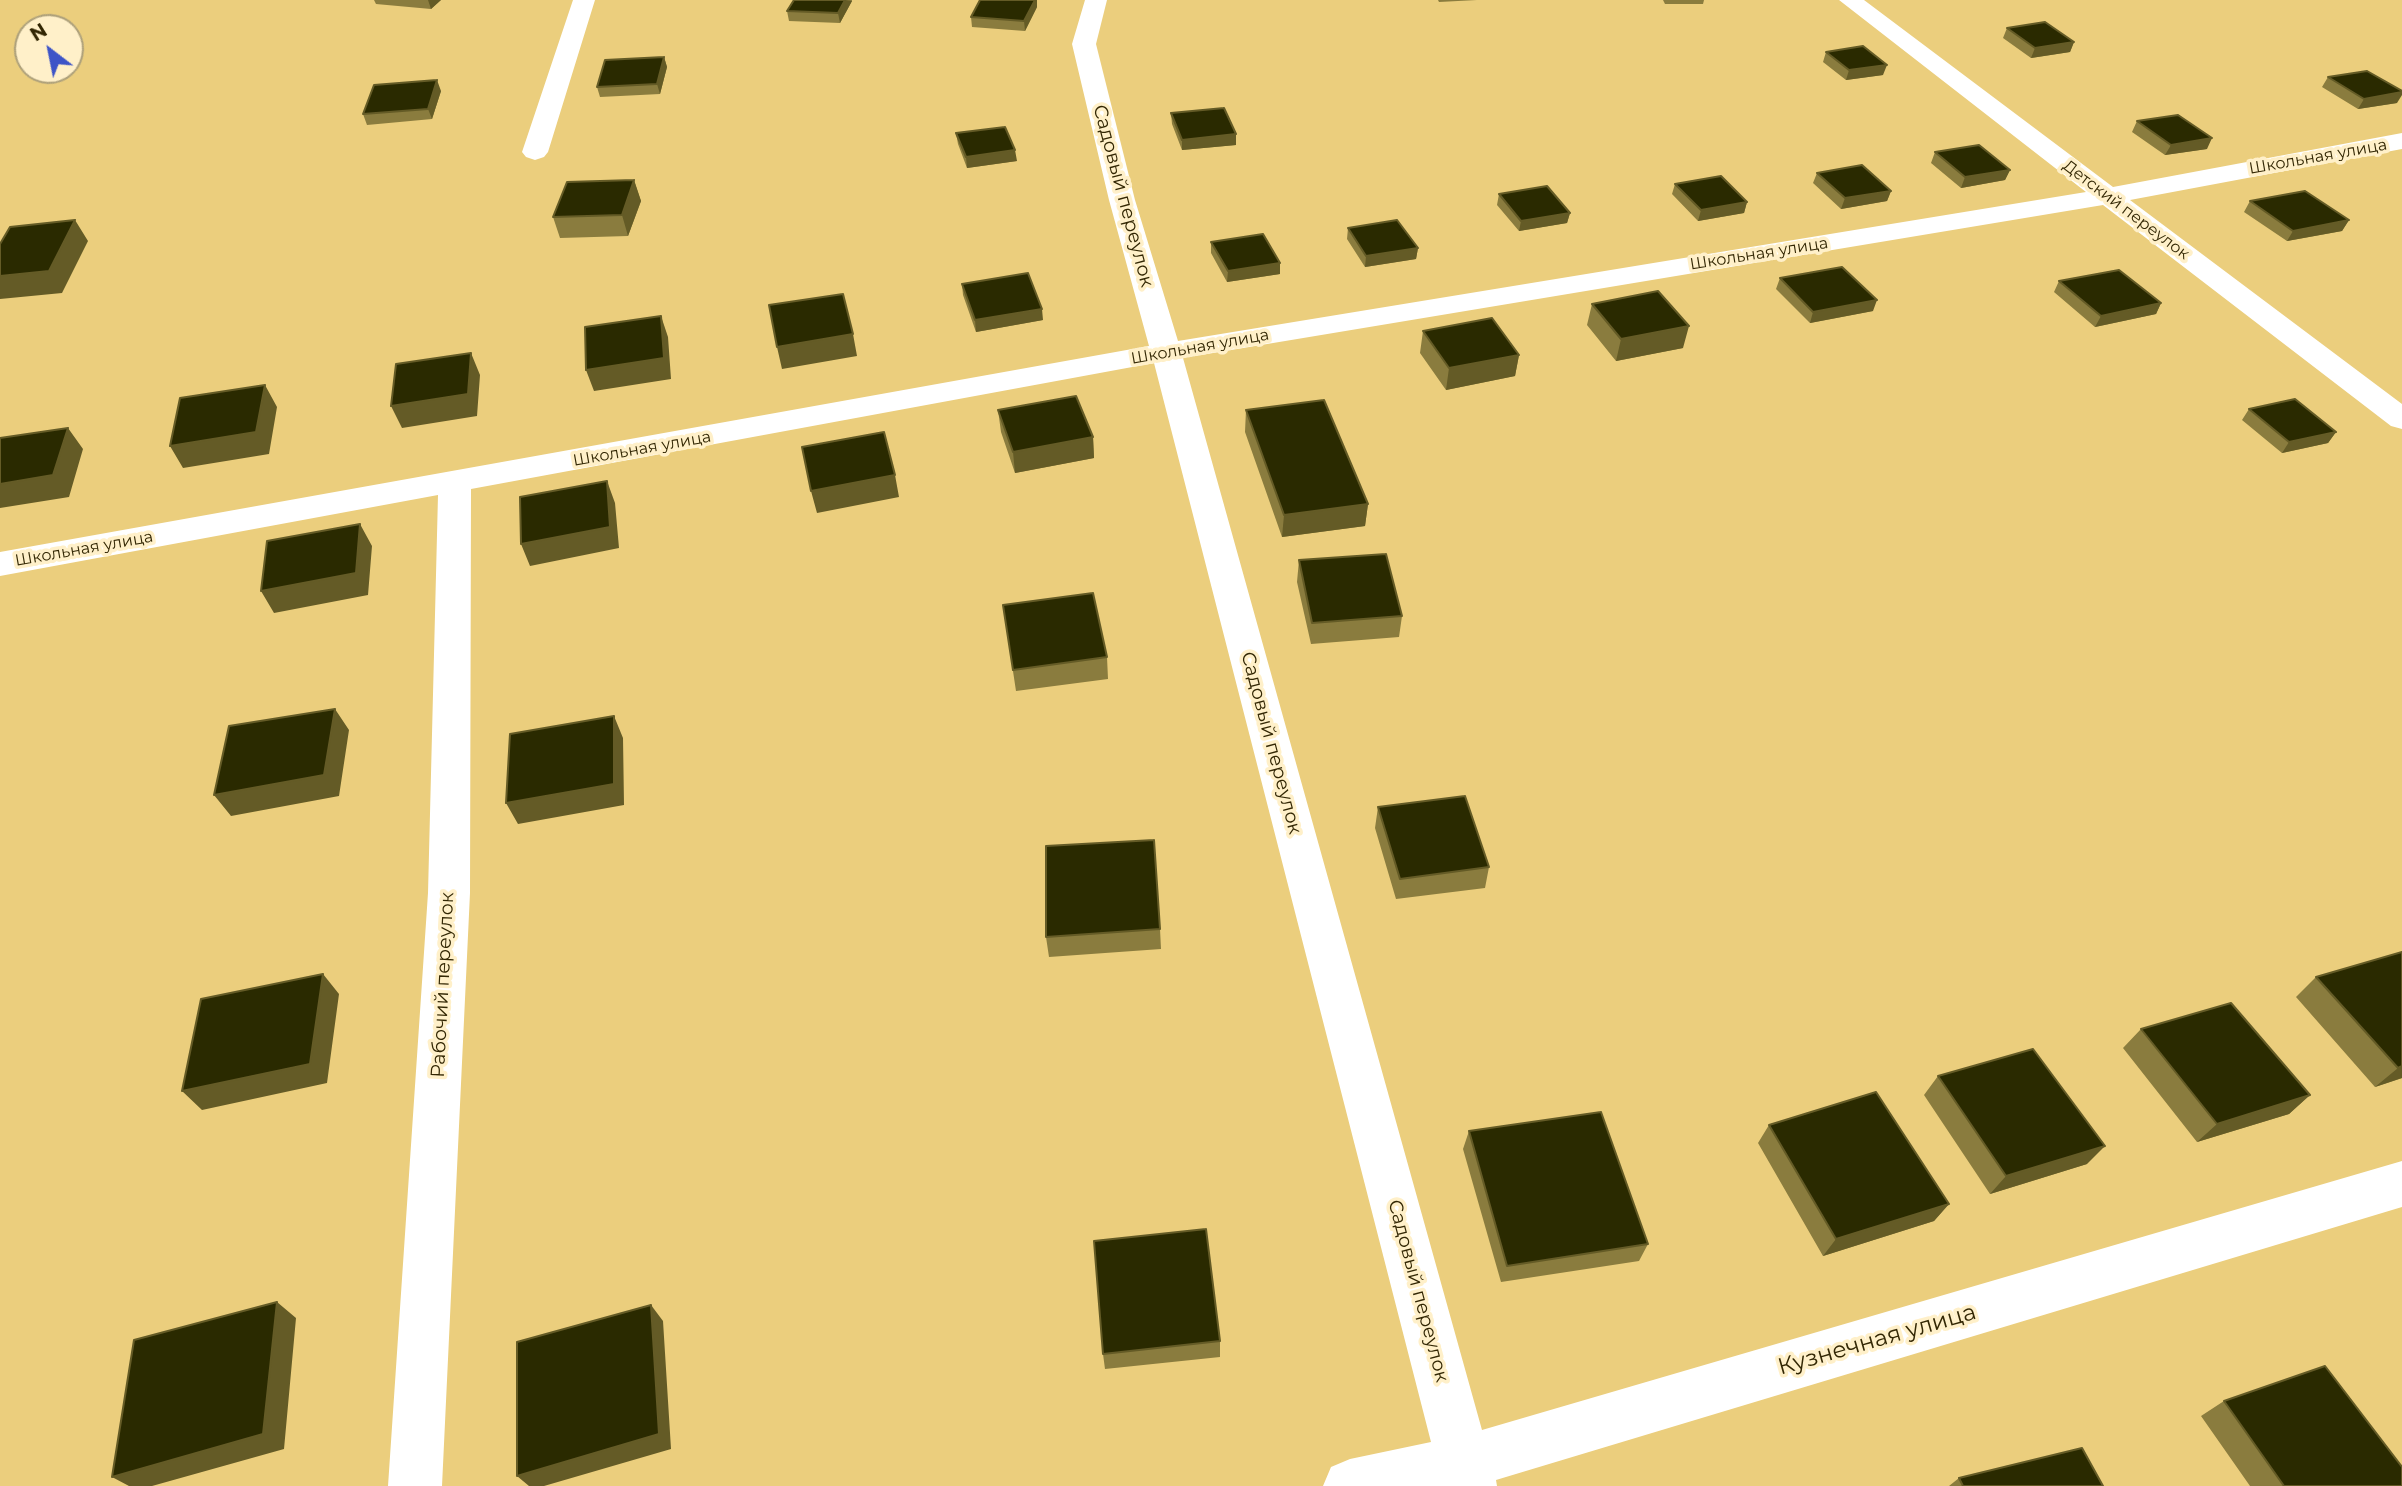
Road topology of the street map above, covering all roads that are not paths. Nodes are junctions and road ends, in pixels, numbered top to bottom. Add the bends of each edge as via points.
1 (584, 0) edge
2 (1096, 0) edge
3 (1850, 0) edge
4 (2402, 141) edge
5 (535, 152) dead end
6 (2108, 196) junction
7 (1166, 352) junction
8 (2402, 419) edge
9 (455, 484) junction
10 (0, 564) edge
11 (2402, 1184) edge
12 (1467, 1474) edge
13 (415, 1486) edge
14 (1350, 1486) edge

1 - 5 lane
2 - 7 lane, Садовый переулок via 1084,44
3 - 6 lane, Детский переулок
4 - 6 lane, Школьная улица
6 - 7 lane, Школьная улица
6 - 8 lane, Детский переулок
7 - 9 lane, Школьная улица
7 - 12 lane, Садовый переулок
9 - 10 lane, Школьная улица
9 - 13 lane, Рабочий переулок via 449,893
11 - 12 lane, Кузнечная улица
12 - 14 lane, Кузнечная улица

